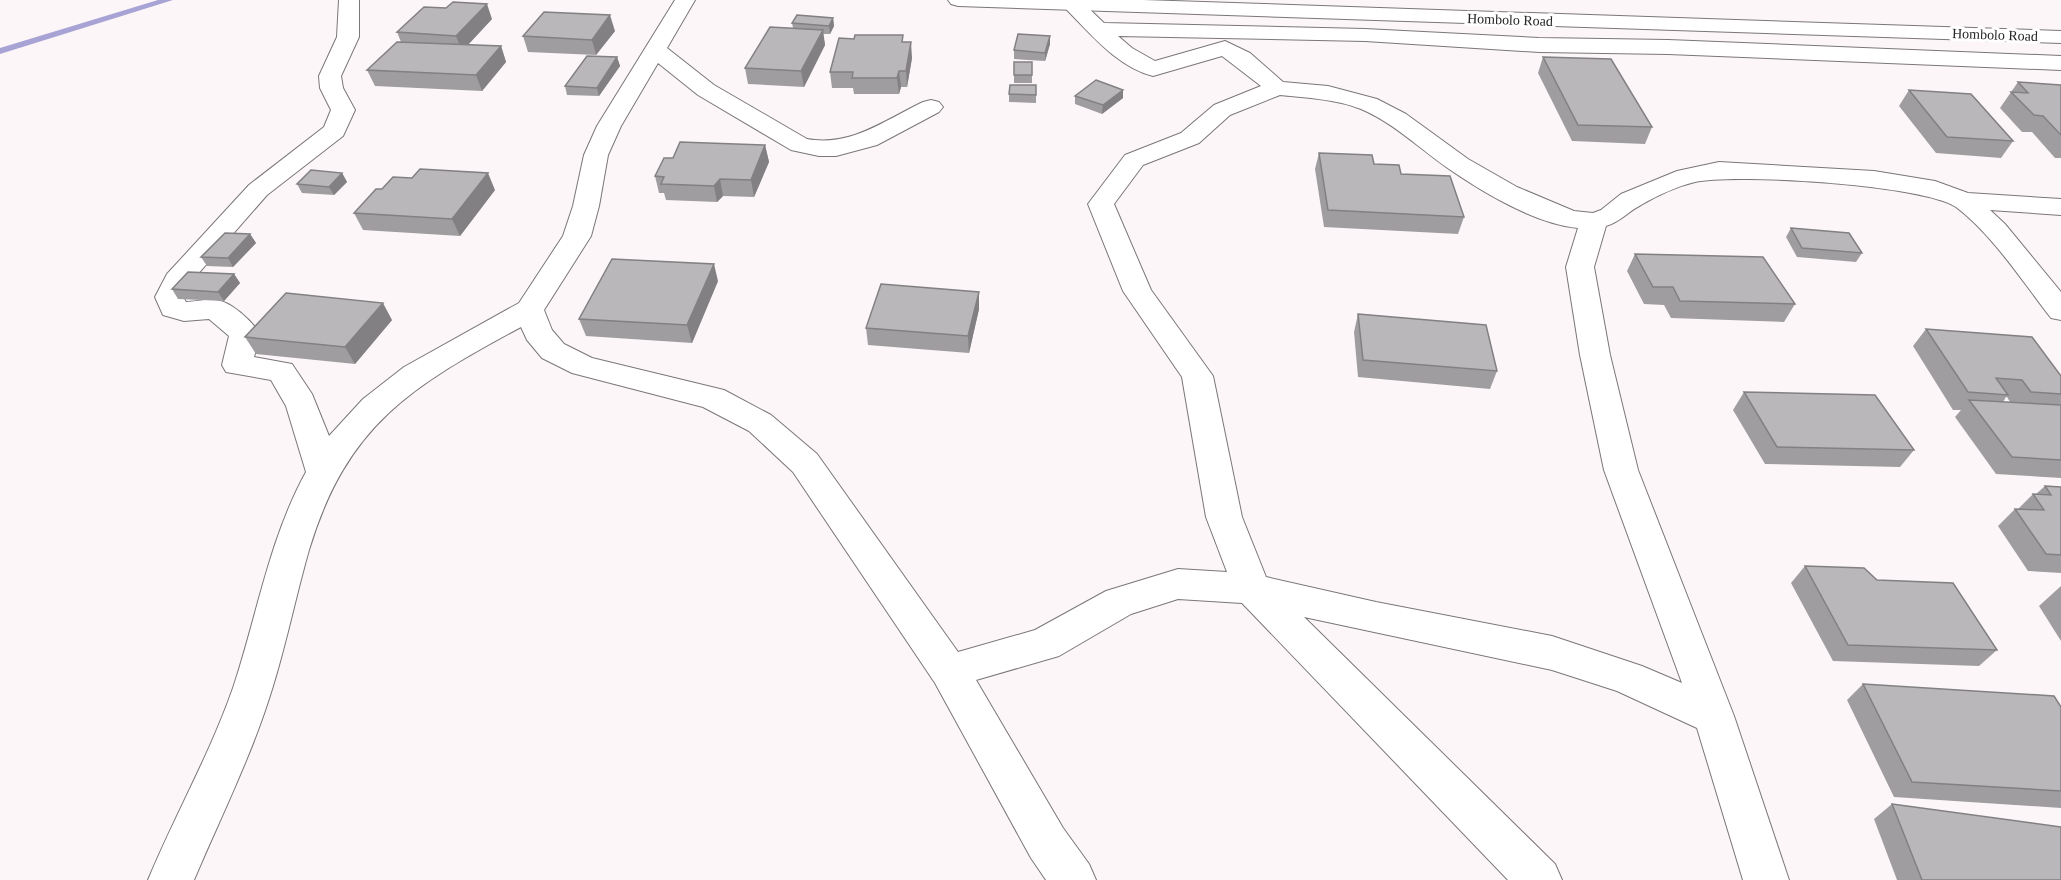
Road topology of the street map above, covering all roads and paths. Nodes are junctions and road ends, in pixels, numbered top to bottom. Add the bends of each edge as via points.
1 (349, 0) edge
2 (685, 0) edge
3 (958, 0) edge
4 (1072, 4) junction
5 (1098, 29) junction
6 (2061, 37) edge
7 (655, 50) junction
8 (2061, 63) edge
9 (1277, 88) junction
10 (931, 107) dead end
11 (1964, 201) junction
12 (2061, 207) edge
13 (1594, 221) junction
14 (529, 310) junction
15 (2061, 311) edge
16 (322, 470) junction
17 (1252, 589) junction
18 (949, 671) junction
19 (1714, 716) junction
20 (171, 880) edge
21 (1073, 880) edge
22 (1539, 880) edge
23 (1766, 880) edge

1 - 16 street via 350,30 330,73 331,87 343,110 334,131 258,190 177,280 169,297 172,308 184,312 216,309 245,334 237,366 281,371 302,400
2 - 7 street
3 - 4 street, Hombolo Road
4 - 5 street
4 - 6 street, Hombolo Road
5 - 8 street via 1365,35
5 - 9 street via 1124,53 1153,69 1225,48
7 - 10 street via 706,90 813,149 837,150 856,145
7 - 14 street via 596,155 577,236
9 - 13 street via 1328,93 1369,104 1398,119 1459,164 1508,193 1546,211
9 - 17 street via 1222,110 1190,138 1134,160 1101,204 1137,291 1197,376 1224,517
11 - 12 street
11 - 13 street via 1906,183 1719,170 1686,176
11 - 15 street via 1995,230
13 - 19 street via 1580,267 1620,470
14 - 16 street via 402,384 354,427
14 - 18 street via 538,333 553,351 583,366 713,398 760,423 805,463
16 - 20 street via 288,559 254,685 230,750
17 - 18 street via 1178,584 1119,602 1045,644
17 - 19 street via 1552,653 1628,678
17 - 22 street
18 - 21 street via 1047,843
19 - 23 street

